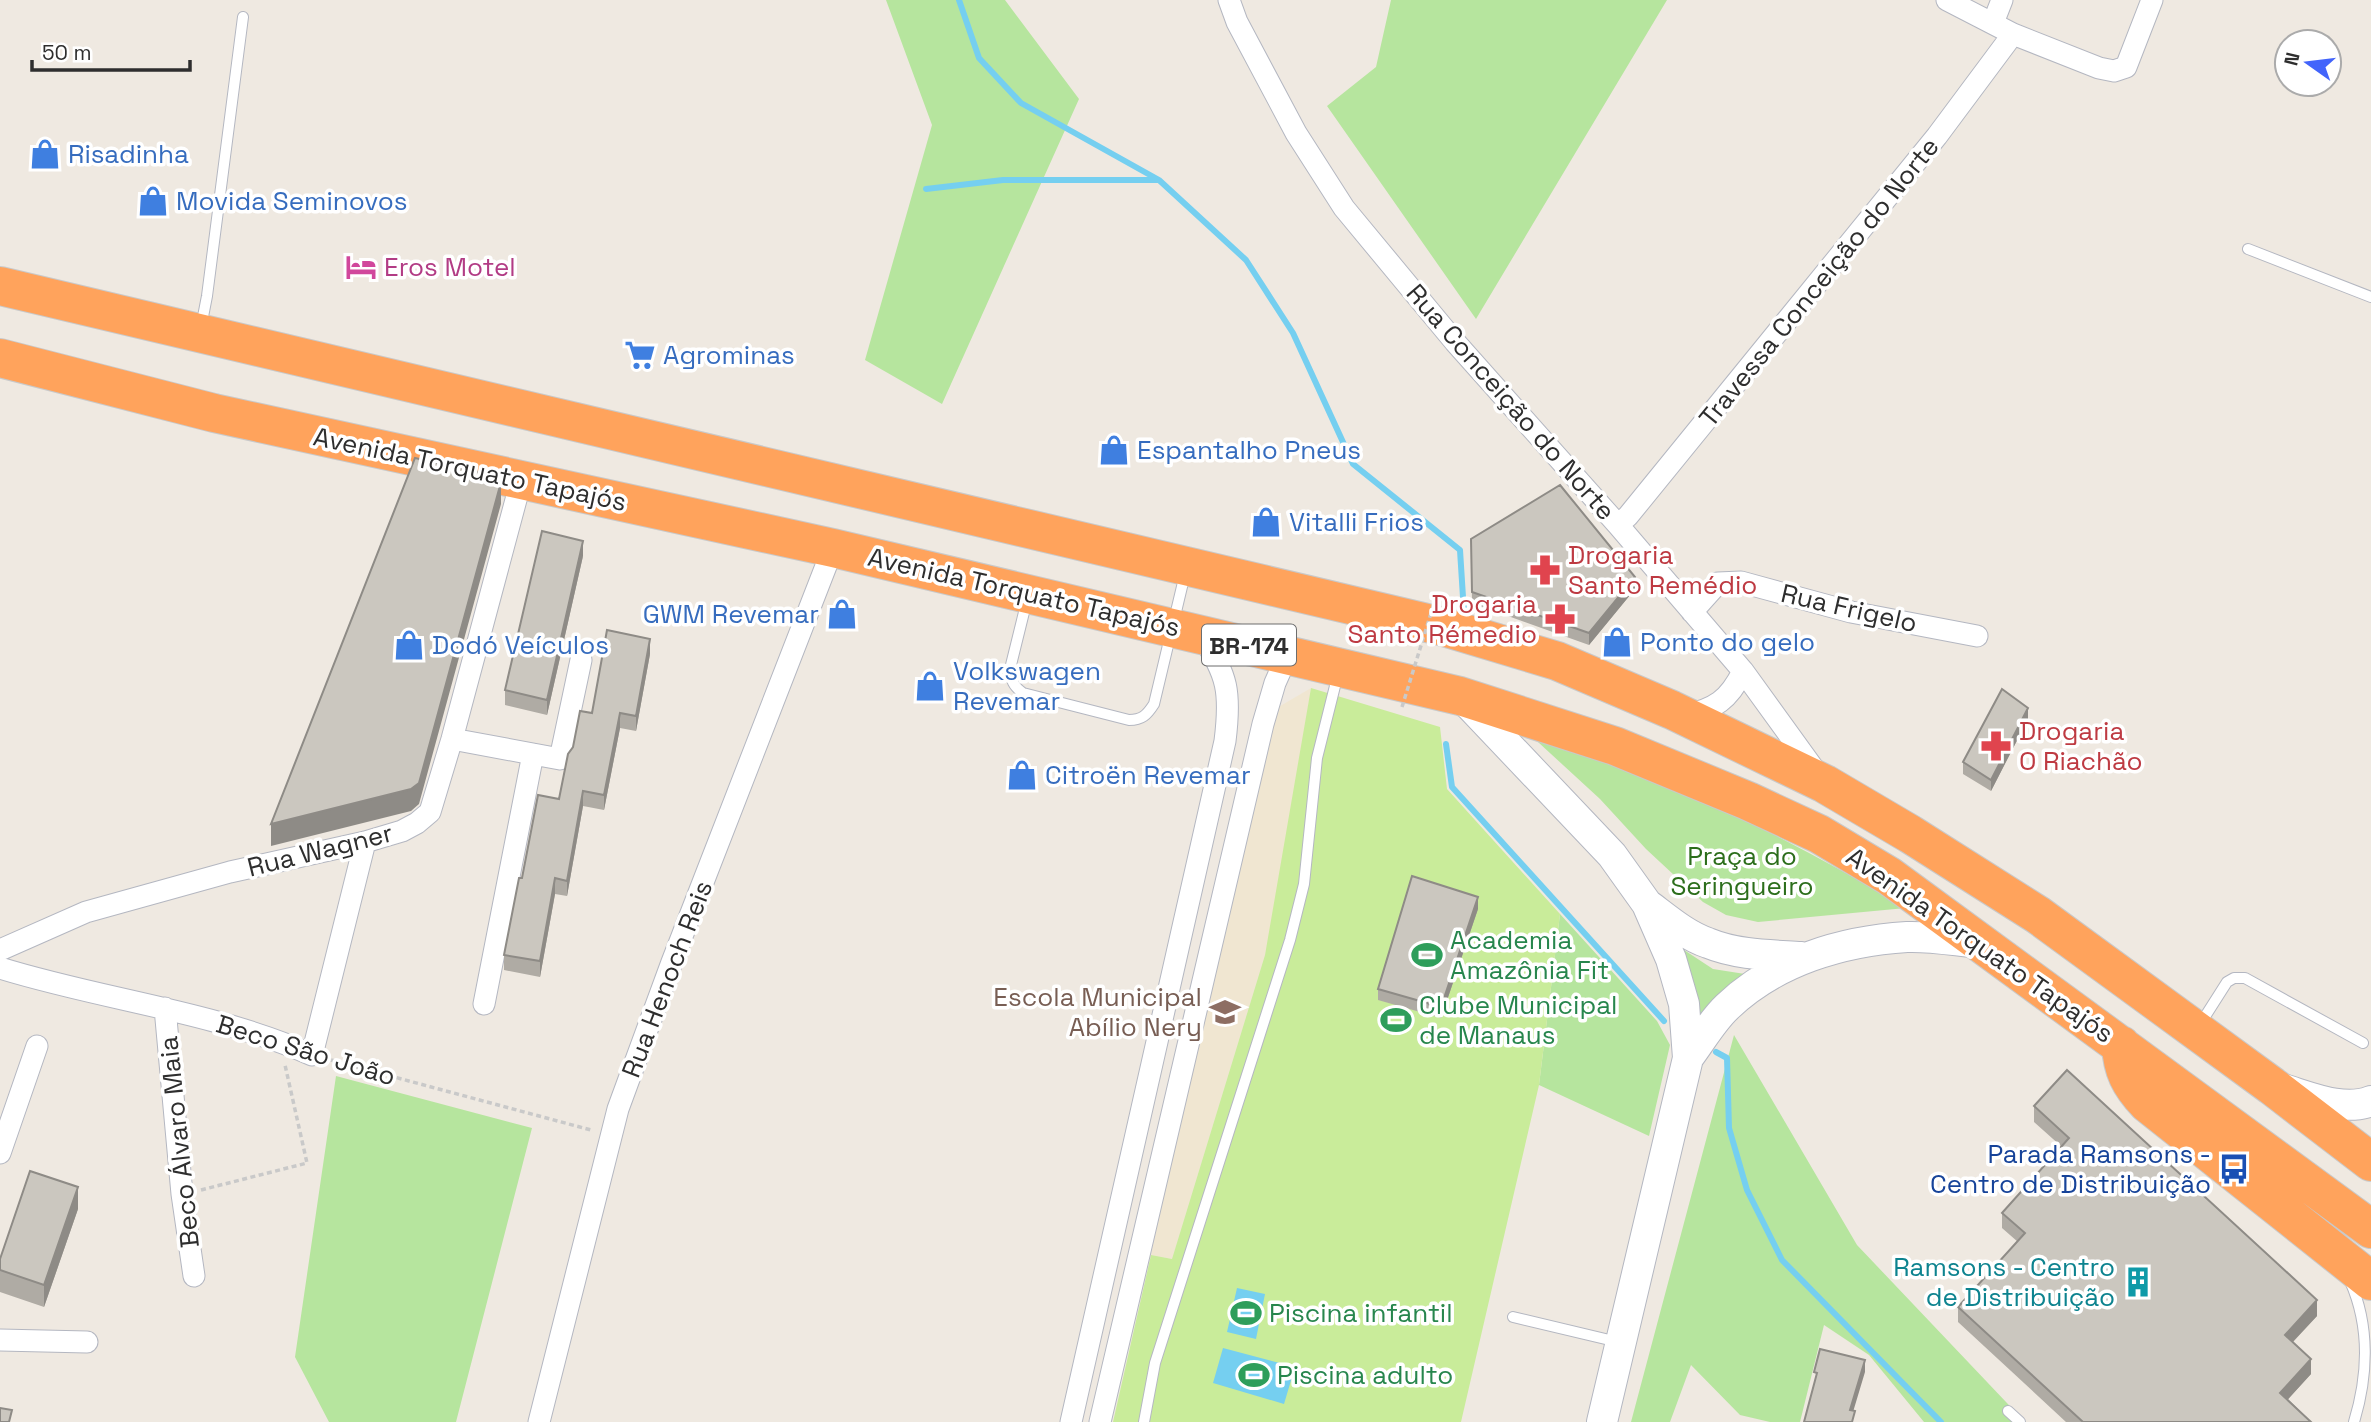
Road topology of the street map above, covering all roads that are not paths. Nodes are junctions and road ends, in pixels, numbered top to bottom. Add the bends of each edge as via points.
1 (1229, 0) edge
2 (1947, 0) edge
3 (2002, 0) edge
4 (2152, 0) edge
5 (243, 17) dead end
6 (1993, 23) junction
7 (2013, 34) junction
8 (2248, 249) dead end
9 (0, 286) edge
10 (2371, 298) edge
11 (199, 333) junction
12 (0, 358) edge
13 (521, 481) junction
14 (1618, 525) junction
15 (833, 548) junction
16 (1186, 567) junction
17 (1029, 594) junction
18 (1692, 612) junction
19 (1187, 630) junction
20 (1977, 636) dead end
21 (1288, 654) junction
22 (581, 660) dead end
23 (1339, 668) junction
24 (1743, 671) junction
25 (1460, 696) junction
26 (1684, 716) junction
27 (452, 739) junction
28 (533, 754) junction
29 (1825, 784) junction
30 (365, 842) junction
31 (1195, 876) junction
32 (1227, 882) junction
33 (1647, 904) junction
34 (1982, 943) junction
35 (0, 950) edge
36 (1809, 957) junction
37 (0, 968) edge
38 (484, 1004) dead end
39 (165, 1008) junction
40 (2196, 1032) junction
41 (2362, 1043) dead end
42 (2121, 1045) junction
43 (37, 1046) dead end
44 (1688, 1058) junction
45 (2272, 1086) junction
46 (2371, 1101) edge
47 (1140, 1118) junction
48 (1170, 1124) junction
49 (1, 1144) edge
50 (2371, 1162) edge
51 (2371, 1229) edge
52 (2333, 1251) junction
53 (194, 1276) dead end
54 (2371, 1282) edge
55 (1513, 1317) dead end
56 (2368, 1335) edge
57 (0, 1340) edge
58 (87, 1342) dead end
59 (1620, 1342) junction
60 (1083, 1367) junction
61 (1112, 1373) junction
62 (2008, 1411) dead end
63 (539, 1422) edge
64 (1071, 1422) edge
65 (1100, 1422) edge
66 (1144, 1422) edge
67 (1602, 1422) edge
68 (2020, 1422) edge
69 (2354, 1422) edge

1 - 14 street, Rua Conceição do Norte via 1296,133 1344,208 1455,342
2 - 6 street
3 - 6 street
4 - 7 street via 2132,55 2119,70 2099,68
5 - 11 lane
6 - 7 street
7 - 14 street, Travessa Conceição do Norte via 1937,136
8 - 10 lane
9 - 11 highway, Avenida Torquato Tapajós / BR-174
11 - 16 highway, Avenida Torquato Tapajós / BR-174
12 - 13 highway, Avenida Torquato Tapajós / BR-174 via 214,413
13 - 15 highway, Avenida Torquato Tapajós / BR-174
13 - 27 street, Rua Wagner
14 - 18 street, Rua Conceição do Norte
15 - 17 highway, Avenida Torquato Tapajós / BR-174
15 - 63 street, Rua Henoch Reis via 618,1110
16 - 19 lane
16 - 26 highway, Avenida Torquato Tapajós / BR-174 via 1444,627 1544,657
17 - 19 highway, Avenida Torquato Tapajós / BR-174
17 - 19 lane via 1010,669 1014,687 1129,720 1148,714
18 - 20 street, Rua Frigelo via 1718,583 1741,582 1851,612
18 - 24 street, Rua Conceição do Norte
19 - 21 highway, Avenida Torquato Tapajós / BR-174
19 - 31 street via 1219,662 1229,715
21 - 23 highway, Avenida Torquato Tapajós / BR-174
21 - 32 street via 1263,724
22 - 28 street via 559,758
23 - 25 highway, Avenida Torquato Tapajós / BR-174
23 - 66 lane via 1317,758 1304,884 1290,940 1155,1363
24 - 26 street via 1715,707
24 - 29 street, Rua Conceição do Norte
25 - 33 street via 1612,855
25 - 34 highway, Avenida Torquato Tapajós / BR-174 via 1615,746 1819,834 1889,876
26 - 29 highway, Avenida Torquato Tapajós / BR-174
27 - 28 street
27 - 30 street, Rua Wagner via 430,812 402,831
28 - 38 street
29 - 40 highway, Avenida Torquato Tapajós / BR-174 via 2038,915
30 - 35 street, Rua Wagner via 230,872 86,912
30 - 39 street, Beco São João via 312,1055
31 - 32 street
31 - 47 street
32 - 48 street
33 - 36 street via 1706,943 1738,952
33 - 44 street via 1684,1004
34 - 36 street via 1909,937 1851,944
34 - 42 highway, Avenida Torquato Tapajós / BR-174
36 - 44 street via 1763,977 1725,1008
37 - 39 street, Beco São João
39 - 53 street, Beco Álvaro Maia
40 - 41 lane via 2227,982 2245,978
40 - 45 highway, Avenida Torquato Tapajós / BR-174
42 - 51 highway, Avenida Torquato Tapajós / BR-174
42 - 52 highway via 2126,1076 2147,1103
43 - 49 street
44 - 59 street
45 - 46 street via 2332,1103
45 - 50 highway, Avenida Torquato Tapajós / BR-174
47 - 48 street
47 - 60 street
48 - 61 street
52 - 54 highway
52 - 56 lane via 2354,1291
55 - 59 lane
56 - 69 lane
57 - 58 street
59 - 67 street
60 - 61 street
60 - 64 street
61 - 65 street
62 - 68 lane

